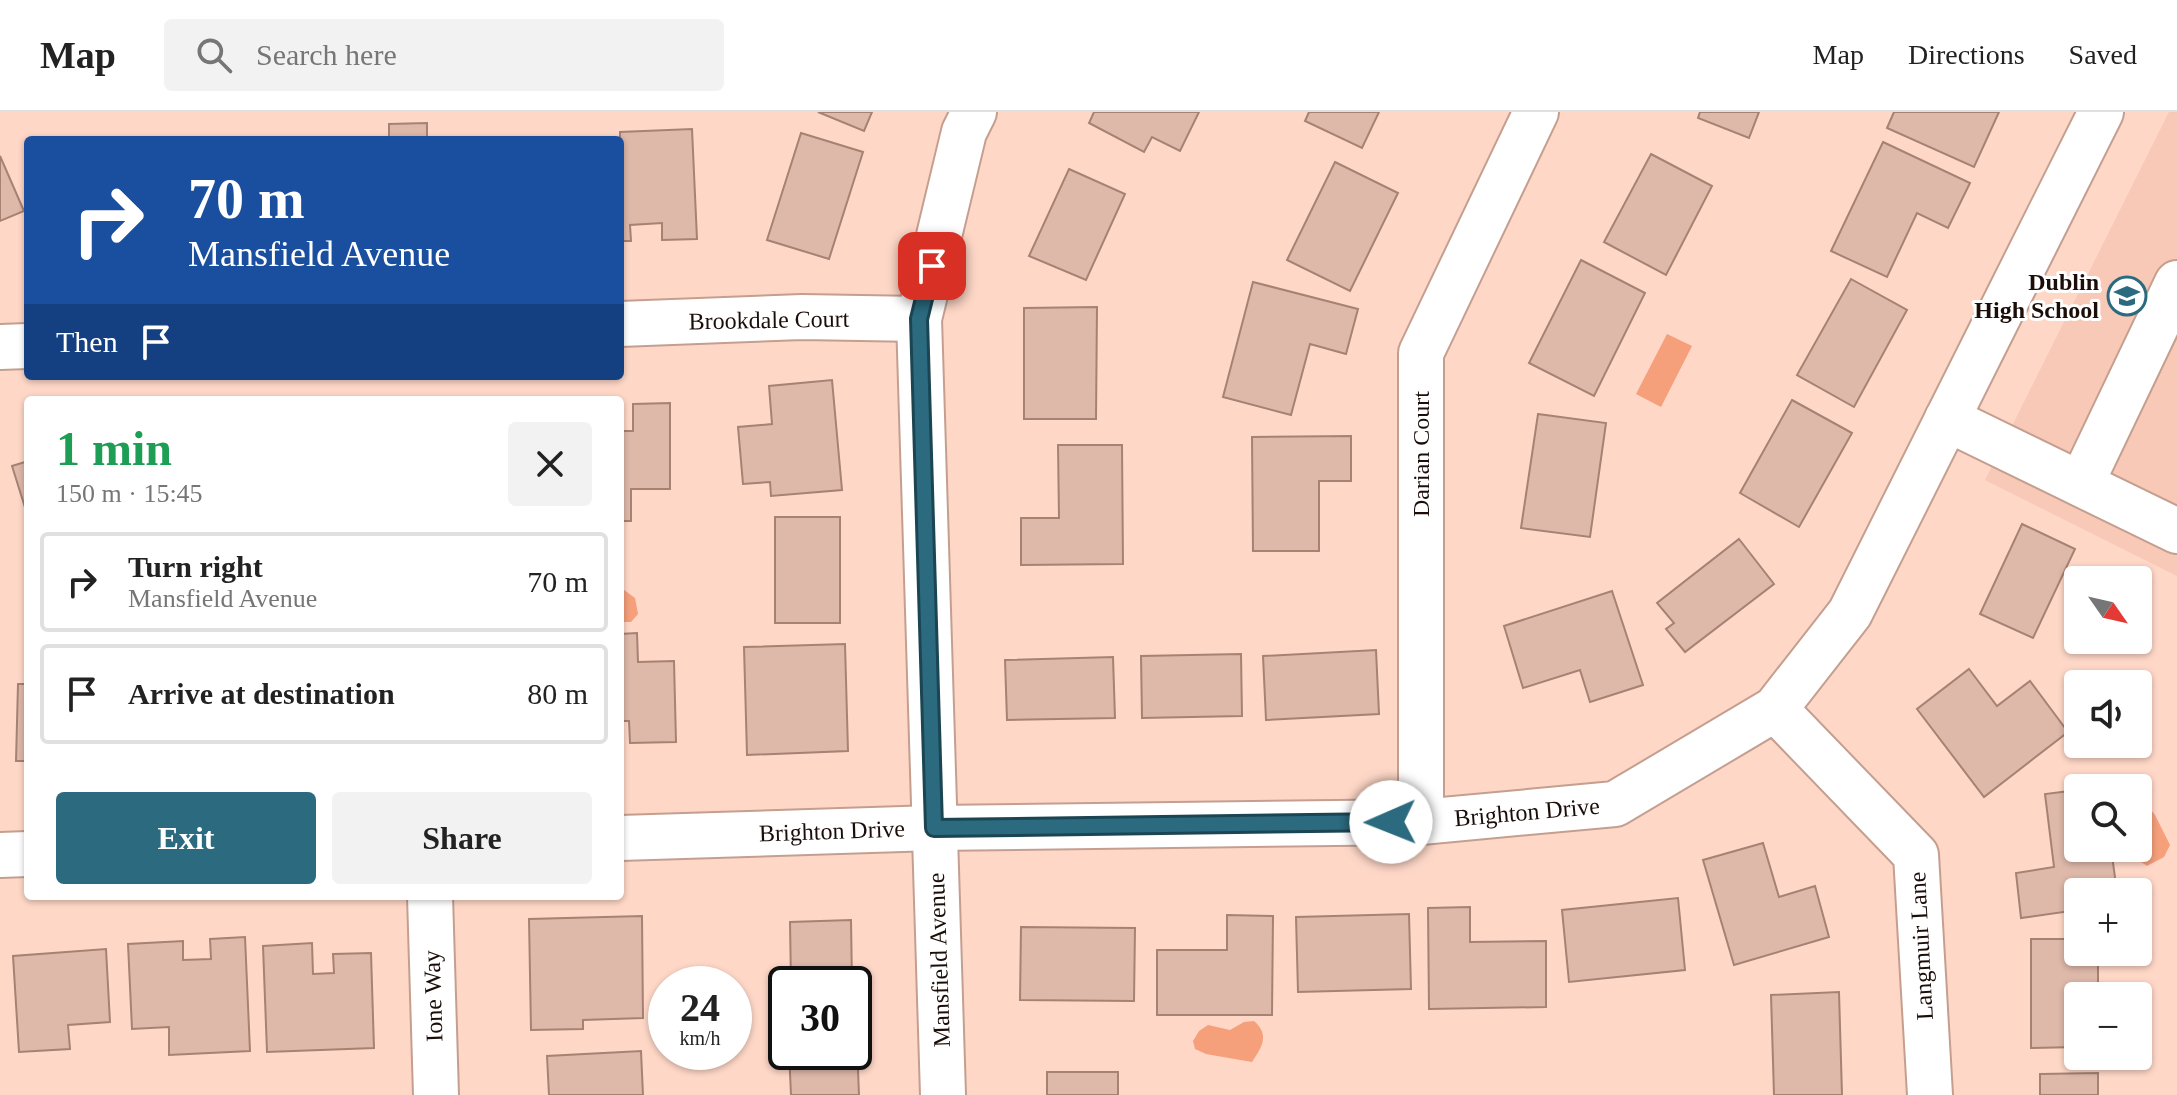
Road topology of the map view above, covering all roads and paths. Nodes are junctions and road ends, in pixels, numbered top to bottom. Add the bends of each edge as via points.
1 (974, 112) edge
2 (1536, 112) edge
3 (2101, 112) edge
4 (2177, 283) edge
5 (919, 319) junction
6 (624, 324) edge
7 (24, 346) edge
8 (0, 347) edge
9 (1947, 419) junction
10 (2081, 484) junction
11 (2177, 531) edge
12 (1775, 709) junction
13 (1421, 822) junction
14 (934, 828) junction
15 (624, 838) edge
16 (24, 854) edge
17 (0, 855) edge
18 (430, 900) edge
19 (436, 1095) edge
20 (943, 1095) edge
21 (1930, 1095) edge

1 - 5 street, Mansfield Avenue via 964,132
2 - 13 street, Darian Court via 1421,353
3 - 9 street, Brighton Drive
4 - 10 street
5 - 6 street, Brookdale Court
5 - 14 street, Mansfield Avenue
7 - 8 street
9 - 10 street
9 - 12 street, Brighton Drive via 1850,613
10 - 11 street
12 - 13 street, Brighton Drive via 1615,804
12 - 21 street, Langmuir Lane via 1916,855
13 - 14 street, Brighton Drive
14 - 15 street, Brighton Drive
14 - 20 street, Mansfield Avenue
16 - 17 street
18 - 19 street, Ione Way

